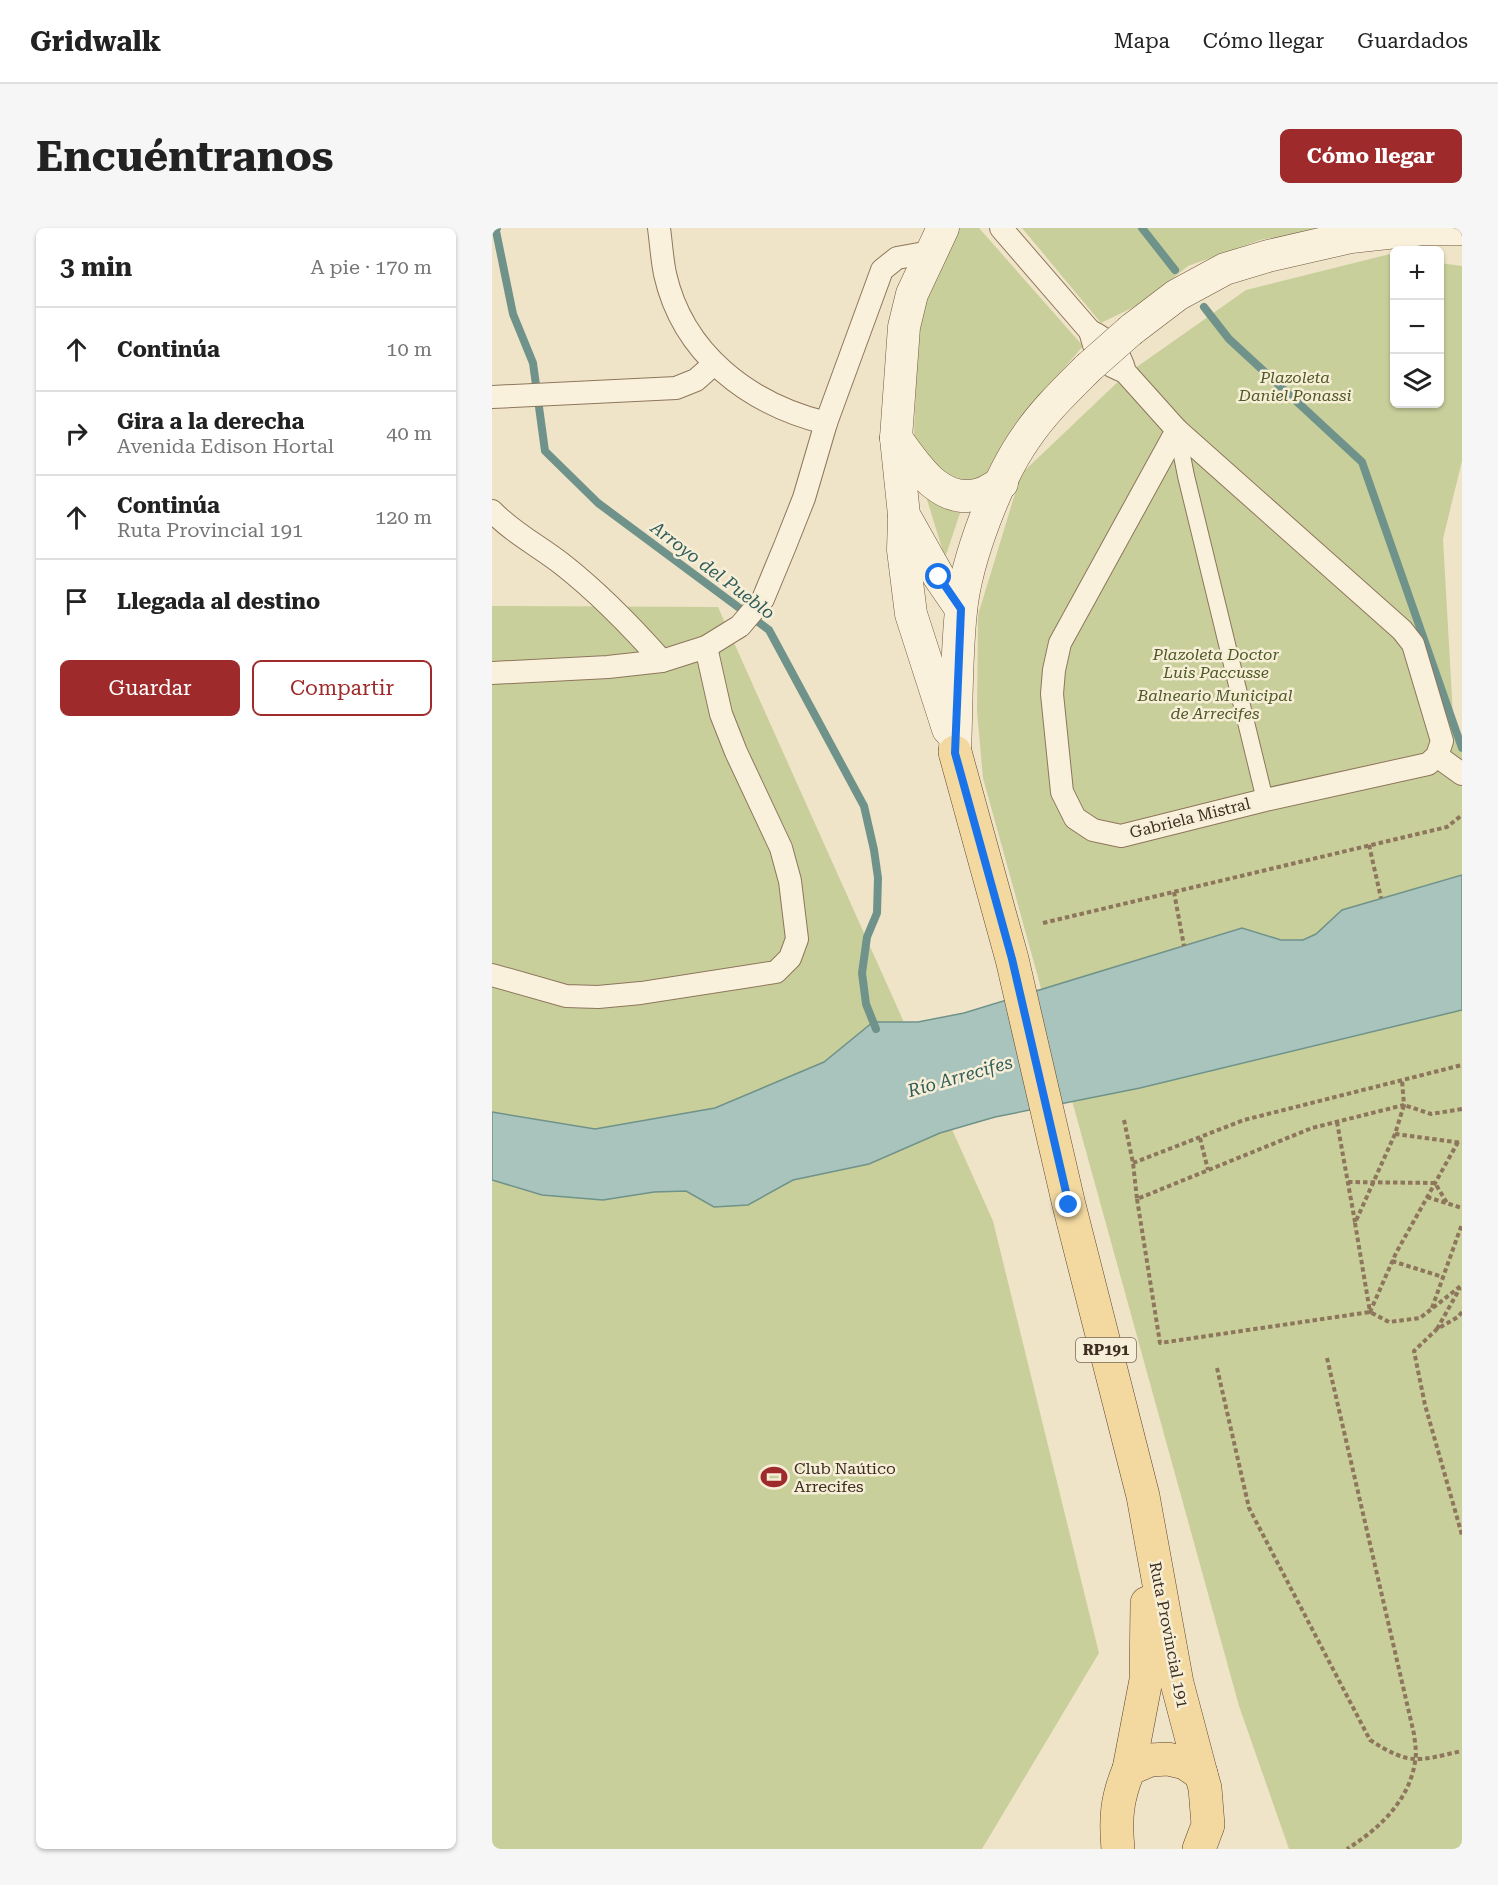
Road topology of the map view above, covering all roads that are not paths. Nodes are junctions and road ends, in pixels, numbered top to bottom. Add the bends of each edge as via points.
1 (658, 228) edge
2 (1001, 228) edge
3 (1424, 228) edge
4 (1462, 229) edge
5 (936, 236) edge
6 (714, 364) junction
7 (492, 397) edge
8 (826, 423) junction
9 (1177, 430) junction
10 (896, 438) junction
11 (1002, 483) junction
12 (492, 511) edge
13 (904, 516) junction
14 (961, 609) junction
15 (706, 647) junction
16 (662, 660) junction
17 (492, 673) edge
18 (955, 753) junction
19 (1437, 756) junction
20 (1462, 774) edge
21 (1265, 800) junction
22 (492, 975) edge
23 (1143, 1496) junction
24 (1129, 1769) junction
25 (1201, 1774) junction
26 (1200, 1848) edge
27 (1118, 1849) edge

1 - 6 street via 665,275 677,306 692,338
2 - 9 street via 1090,331 1104,338 1122,358 1125,372
3 - 4 main road, RP191
3 - 11 main road, RP191, bridge via 1351,237 1268,256 1225,270 1177,295 1131,330 1051,405 1026,438
5 - 8 street via 882,270
5 - 10 main road via 912,294 904,327
6 - 7 street via 696,380 676,388
6 - 8 street via 769,403
8 - 15 street via 804,498 763,599 740,626
9 - 19 street via 1402,630 1413,644 1442,741
9 - 21 street
9 - 21 street, Gabriela Mistral via 1060,643 1052,694 1062,792 1074,818 1093,830 1121,836
10 - 11 main road via 926,479 945,491 964,496 981,494
10 - 13 main road
11 - 14 main road, RP191 via 969,567
12 - 16 street via 604,600
13 - 14 main road
13 - 18 main road via 903,550 911,614
14 - 18 main road, RP191
15 - 16 street
15 - 22 street via 721,714 781,848 790,881 797,939 790,958 776,972 598,997 566,996
16 - 17 street
18 - 23 main road, Ruta Provincial 191 / RP191 via 1012,959
19 - 20 street
19 - 21 street, Gabriela Mistral via 1428,764
23 - 24 main road, Ruta Provincial 191 / RP191 via 1147,1666
23 - 25 main road, Ruta Provincial 191 / RP191 via 1175,1675
24 - 25 main road via 1150,1760 1168,1759 1185,1763
24 - 27 main road, RP191 via 1116,1812
25 - 26 main road, RP191 via 1208,1825

